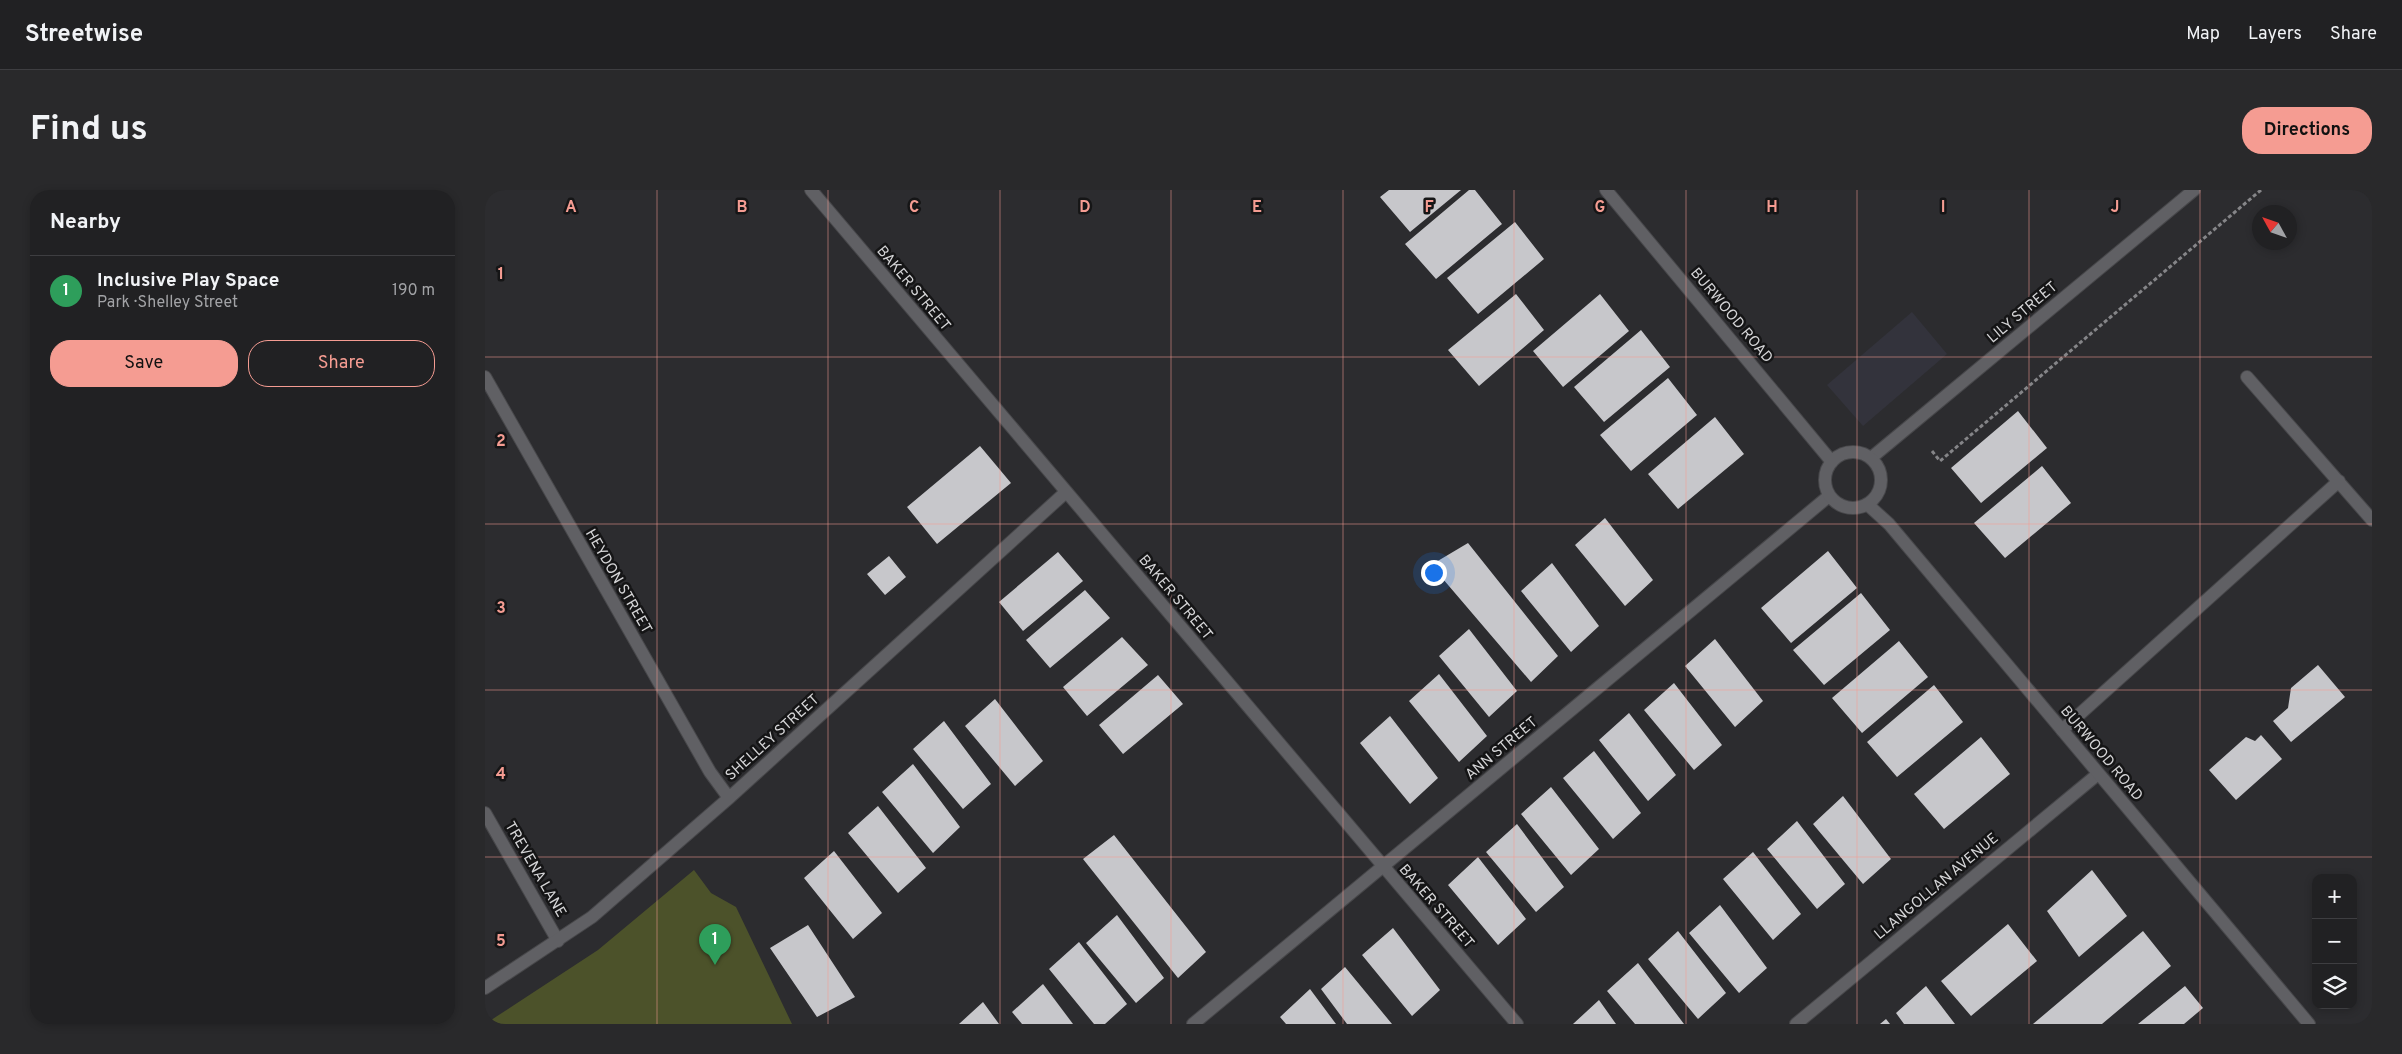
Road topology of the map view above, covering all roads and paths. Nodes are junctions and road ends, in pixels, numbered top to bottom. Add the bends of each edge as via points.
1 (811, 190) edge
2 (1606, 190) edge
3 (2194, 190) edge
4 (2261, 190) edge
5 (485, 377) edge
6 (2247, 377) dead end
7 (1932, 451) dead end
8 (1871, 458) junction
9 (1832, 462) junction
10 (2339, 481) junction
11 (1066, 492) junction
12 (1829, 496) junction
13 (1867, 504) junction
14 (2372, 520) edge
15 (2062, 730) junction
16 (2098, 774) junction
17 (729, 798) junction
18 (485, 813) edge
19 (1383, 867) junction
20 (558, 941) junction
21 (485, 988) edge
22 (1193, 1024) edge
23 (1517, 1024) edge
24 (1796, 1024) edge
25 (2309, 1024) edge

1 - 11 street, BAKER STREET
2 - 9 street, BURWOOD ROAD
3 - 8 street, LILY STREET
4 - 7 path via 1940,461
5 - 17 street, HEYDON STREET via 709,772
6 - 10 street
8 - 9 street via 1846,452
8 - 13 street via 1877,465 1881,482 1874,499
9 - 12 street via 1825,478
10 - 14 street
10 - 15 street
11 - 17 street, SHELLEY STREET
11 - 19 street, BAKER STREET
12 - 13 street via 1847,508
12 - 19 street, ANN STREET
13 - 15 street, BURWOOD ROAD via 1889,524
15 - 16 street, BURWOOD ROAD
16 - 24 street, LLANGOLLAN AVENUE
16 - 25 street, BURWOOD ROAD
17 - 20 street, SHELLEY STREET via 592,917
18 - 20 street, TREVENA LANE
19 - 22 street, ANN STREET
19 - 23 street, BAKER STREET
20 - 21 street, SHELLEY STREET

